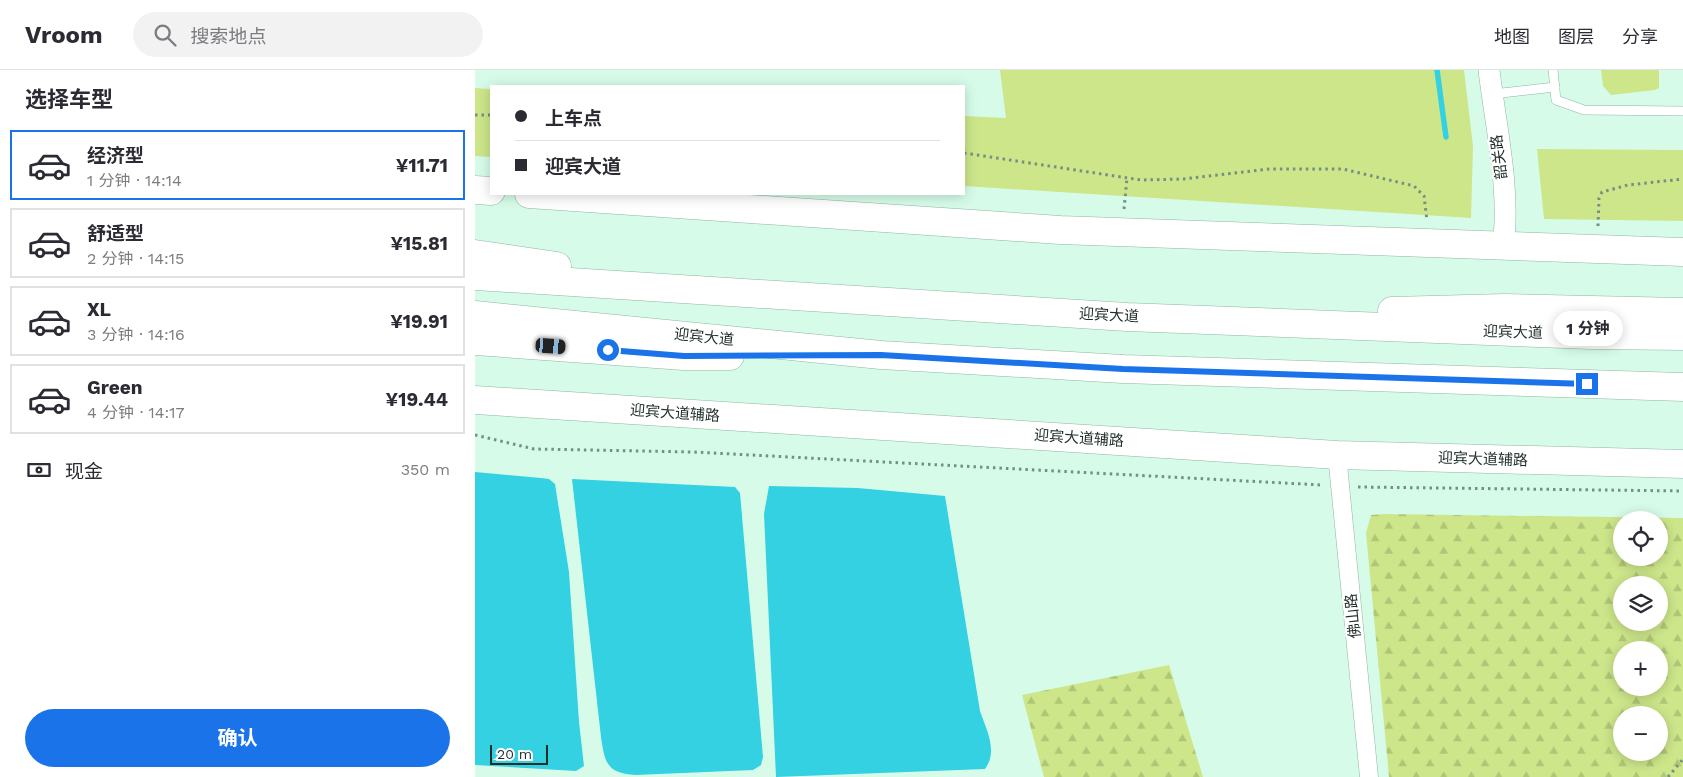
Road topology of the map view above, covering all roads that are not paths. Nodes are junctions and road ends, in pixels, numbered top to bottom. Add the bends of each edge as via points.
1 (1489, 70) edge
2 (1553, 70) edge
3 (1555, 87) junction
4 (1492, 95) junction
5 (1683, 111) edge
6 (475, 190) edge
7 (490, 191) edge
8 (544, 195) edge
9 (1503, 244) junction
10 (1683, 252) edge
11 (475, 254) edge
12 (475, 276) edge
13 (689, 290) junction
14 (1683, 312) edge
15 (475, 315) edge
16 (1127, 317) junction
17 (1683, 336) edge
18 (475, 341) edge
19 (881, 355) junction
20 (1123, 369) junction
21 (1683, 387) edge
22 (475, 400) edge
23 (1683, 405) edge
24 (1337, 455) junction
25 (1683, 464) edge
26 (1369, 777) edge

1 - 4 street, 韶关路
2 - 3 lane
3 - 4 lane
3 - 5 lane via 1556,100 1584,110
4 - 9 street, 韶关路 via 1502,174
6 - 7 main road
8 - 9 main road via 1060,230
9 - 10 main road
11 - 13 main road
12 - 13 main road, 迎宾大道
13 - 16 main road, 迎宾大道
14 - 16 main road via 1505,308
15 - 19 main road, 迎宾大道
16 - 17 main road, 迎宾大道 via 1592,336
18 - 19 main road via 684,356
19 - 20 main road, 迎宾大道
20 - 21 main road, 迎宾大道
20 - 23 main road
22 - 24 main road, 迎宾大道辅路
24 - 25 main road, 迎宾大道辅路
24 - 26 street, 佛山路

